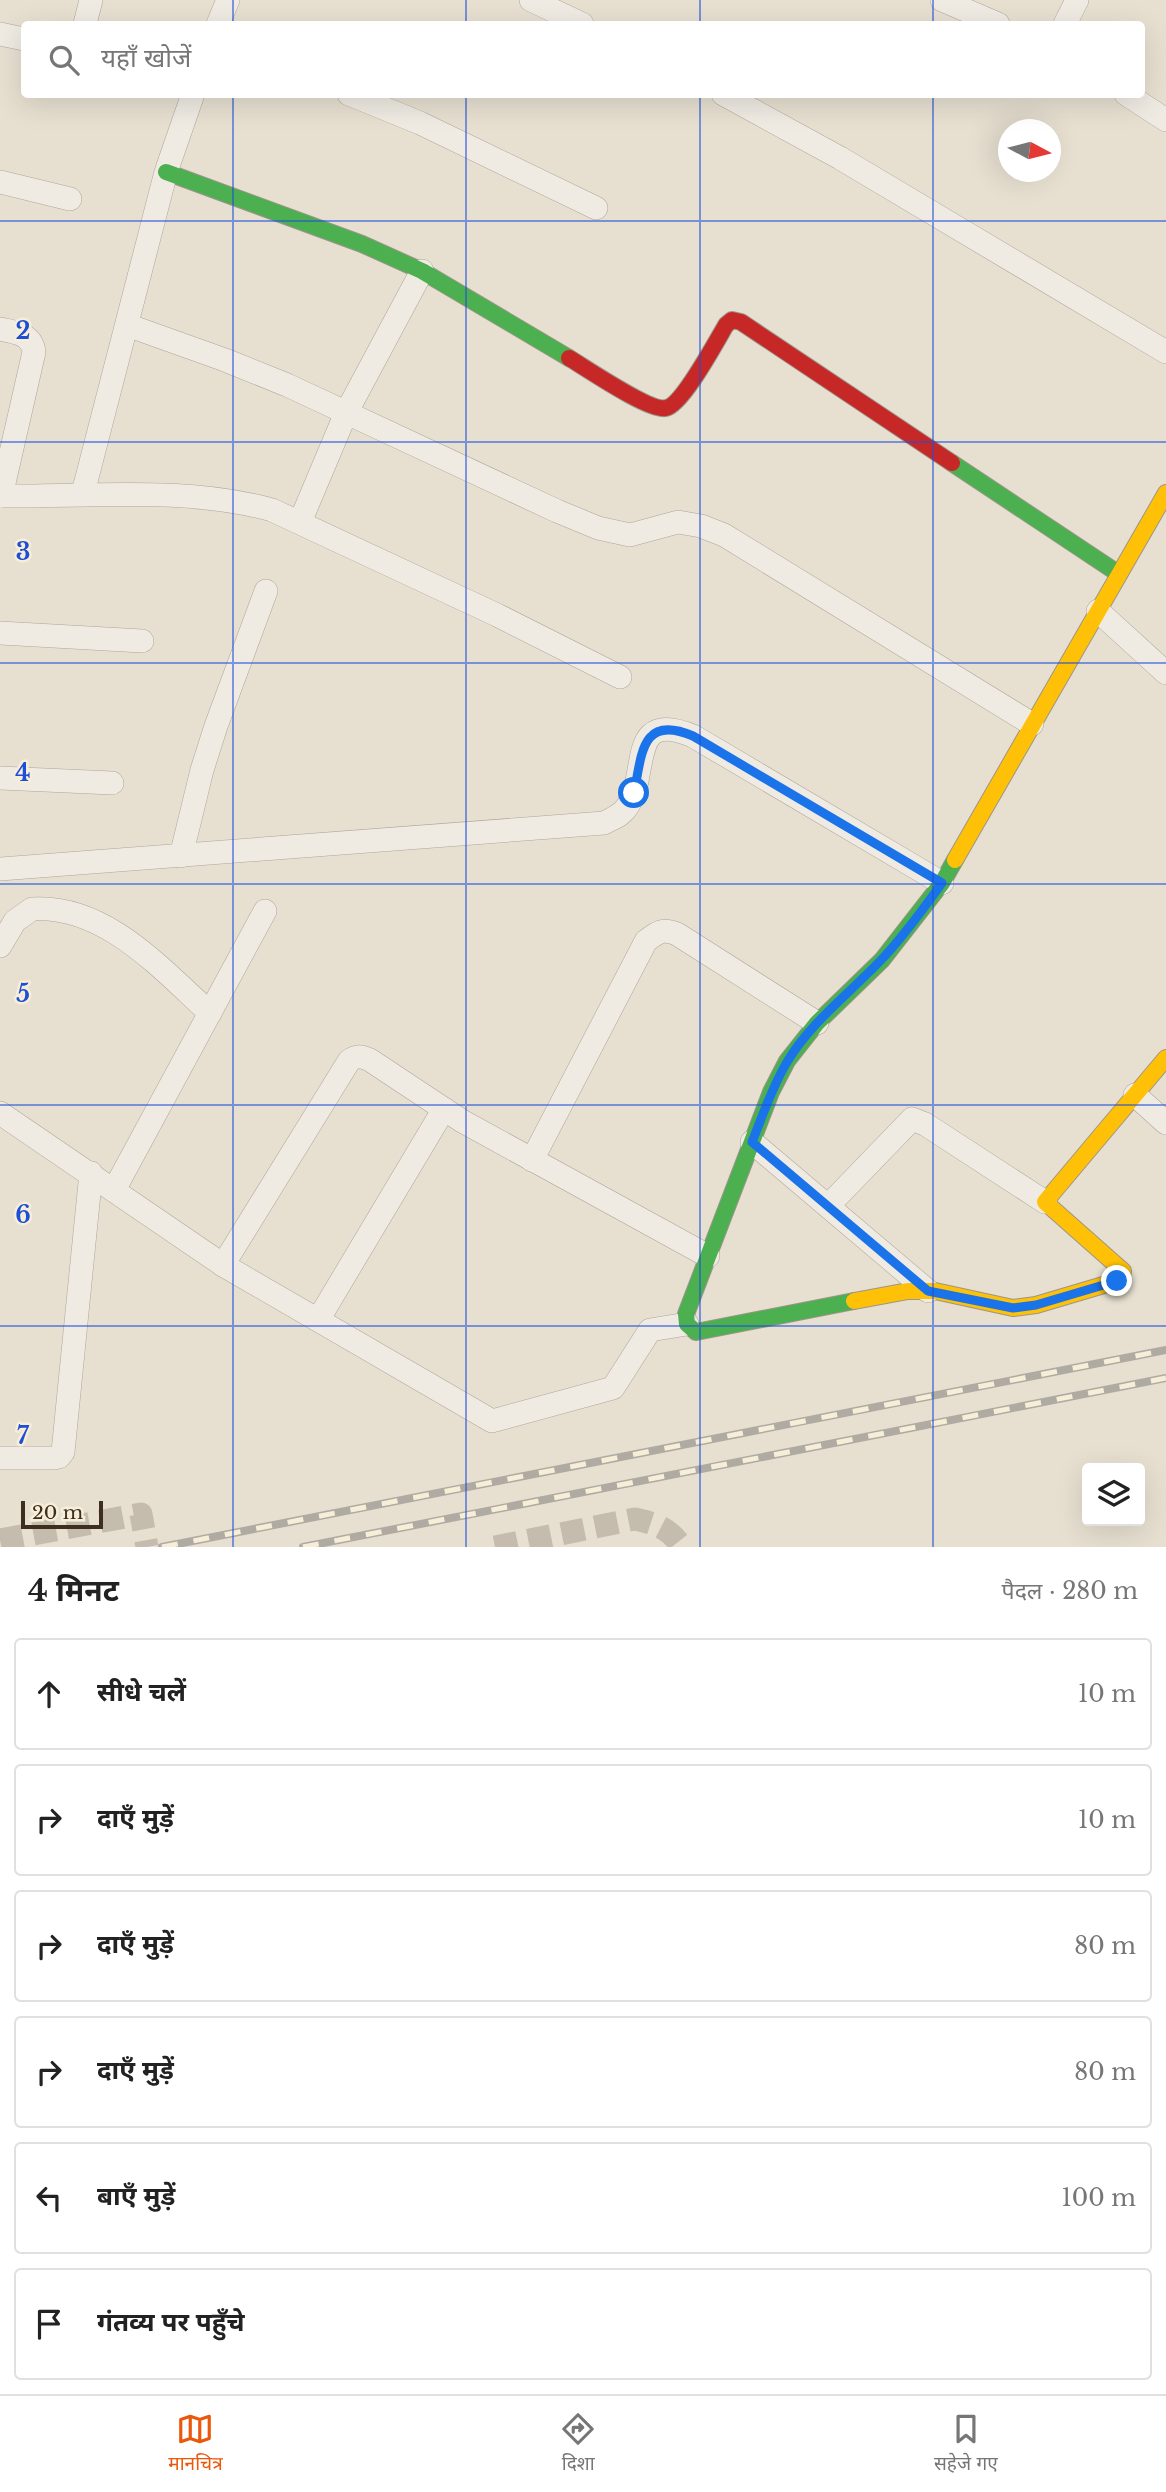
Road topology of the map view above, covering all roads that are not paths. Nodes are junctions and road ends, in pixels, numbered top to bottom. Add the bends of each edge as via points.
1 (91, 0) edge
2 (228, 0) edge
3 (531, 0) edge
4 (942, 0) edge
5 (1077, 0) edge
6 (86, 21) edge
7 (219, 21) edge
8 (576, 21) edge
9 (991, 21) edge
10 (1066, 21) edge
11 (0, 34) edge
12 (21, 38) edge
13 (192, 98) edge
14 (359, 98) edge
15 (730, 98) edge
16 (1132, 98) edge
17 (1166, 120) edge
18 (166, 172) junction
19 (0, 182) edge
20 (70, 199) dead end
21 (596, 208) dead end
22 (422, 271) junction
23 (127, 325) junction
24 (0, 328) edge
25 (1166, 352) edge
26 (346, 413) junction
27 (83, 493) junction
28 (1166, 493) edge
29 (1, 496) edge
30 (300, 522) junction
31 (1119, 574) junction
32 (266, 591) dead end
33 (1098, 611) junction
34 (0, 633) edge
35 (142, 641) dead end
36 (1166, 673) edge
37 (620, 677) dead end
38 (1032, 724) junction
39 (0, 778) edge
40 (112, 783) dead end
41 (181, 856) junction
42 (0, 870) edge
43 (942, 883) junction
44 (265, 911) dead end
45 (0, 946) edge
46 (210, 1013) junction
47 (817, 1023) junction
48 (1166, 1058) edge
49 (1135, 1095) junction
50 (444, 1109) junction
51 (0, 1112) edge
52 (1166, 1123) edge
53 (752, 1142) junction
54 (532, 1160) junction
55 (90, 1173) junction
56 (114, 1190) junction
57 (1045, 1202) junction
58 (828, 1206) junction
59 (708, 1256) junction
60 (223, 1265) junction
61 (928, 1291) junction
62 (318, 1320) junction
63 (687, 1324) junction
64 (0, 1458) edge

1 - 6 street
2 - 7 street
3 - 8 street
4 - 9 street
5 - 10 street
11 - 12 street
13 - 18 street
14 - 21 street
15 - 25 street
16 - 17 street
18 - 22 street via 362,244
18 - 23 street
19 - 20 street
22 - 26 street
22 - 31 street via 661,410 679,400 726,325 732,320 741,322
23 - 26 street via 225,360
23 - 27 street
24 - 29 street via 27,337 34,352
26 - 30 street
26 - 38 street via 598,527 630,535 677,522 724,535
27 - 29 street
27 - 30 street via 244,502
28 - 31 street
30 - 37 street
31 - 33 street
32 - 41 street via 209,748
33 - 36 street
33 - 38 street
34 - 35 street
38 - 43 street
39 - 40 street
41 - 42 street
41 - 43 street via 604,822 628,806 644,744 652,734 676,729
43 - 47 street via 882,960
44 - 46 street
45 - 46 street via 15,922 32,909 65,911 113,931
46 - 56 street
47 - 53 street via 787,1061
47 - 54 street via 677,934 660,931 646,941
48 - 49 street
49 - 52 street
49 - 57 street
50 - 54 street
50 - 60 street via 370,1060 355,1056
50 - 62 street
51 - 55 street
53 - 58 street
53 - 59 street
54 - 59 street
55 - 56 street
55 - 64 street via 63,1452 54,1458
56 - 60 street
57 - 58 street via 912,1119
57 - 61 street via 1123,1271 1122,1277 1013,1308
58 - 61 street
59 - 63 street via 686,1314
60 - 62 street
61 - 63 street via 866,1298 696,1332
62 - 63 street via 492,1421 614,1388 650,1331

